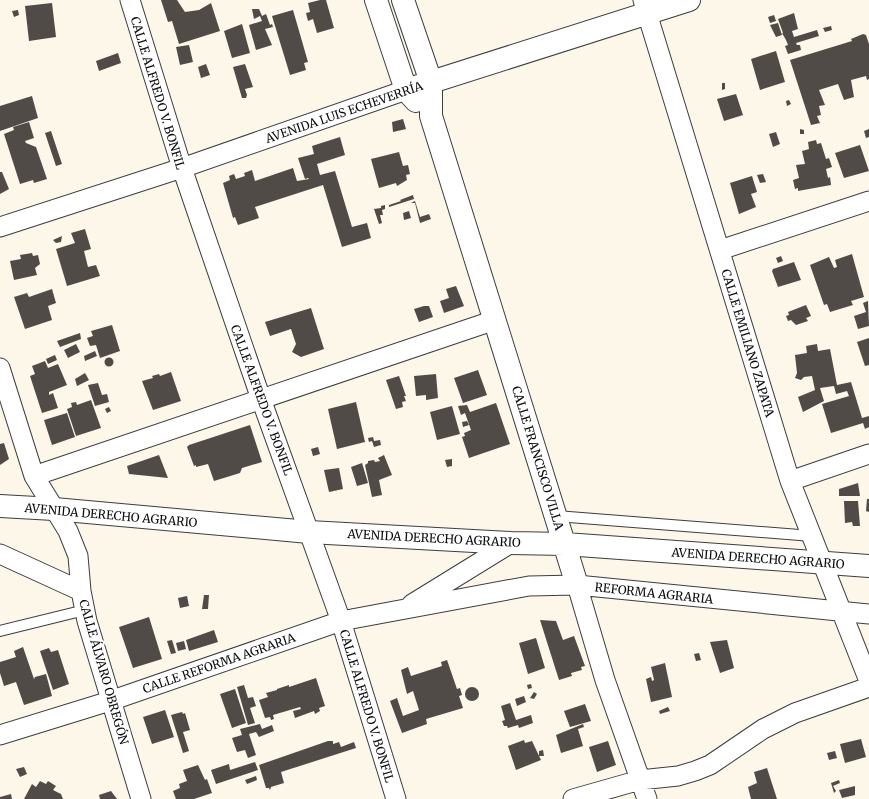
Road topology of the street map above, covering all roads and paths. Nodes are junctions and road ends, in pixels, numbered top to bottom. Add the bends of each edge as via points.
1 (130, 0) edge
2 (376, 0) edge
3 (403, 0) edge
4 (689, 0) edge
5 (645, 7) edge
6 (430, 82) junction
7 (406, 90) junction
8 (430, 116) junction
9 (182, 168) junction
10 (869, 201) edge
11 (0, 227) edge
12 (720, 250) junction
13 (495, 320) junction
14 (0, 368) edge
15 (261, 399) junction
16 (869, 454) edge
17 (34, 476) junction
18 (790, 481) junction
19 (0, 506) edge
20 (54, 509) junction
21 (556, 516) junction
22 (309, 532) junction
23 (812, 536) junction
24 (511, 543) junction
25 (565, 544) junction
26 (0, 554) edge
27 (823, 563) junction
28 (869, 566) edge
29 (577, 585) junction
30 (81, 591) junction
31 (440, 603) joint
32 (404, 609) junction
33 (85, 610) junction
34 (842, 611) junction
35 (869, 614) edge
36 (341, 621) junction
37 (0, 631) edge
38 (869, 681) edge
39 (869, 687) edge
40 (110, 701) junction
41 (0, 735) edge
42 (640, 780) junction
43 (141, 799) edge
44 (396, 799) edge
45 (574, 799) edge
46 (646, 799) edge

1 - 9 street, CALLE ALFREDO V. BONFIL
2 - 7 street, CALLE FRANCISCO VILLA
3 - 6 street, CALLE FRANCISCO VILLA
4 - 5 street, AVENIDA LUIS ECHEVERRÍA
5 - 6 street, AVENIDA LUIS ECHEVERRÍA
5 - 12 street, CALLE EMILIANO ZAPATA
6 - 7 street, AVENIDA LUIS ECHEVERRÍA
6 - 8 street, CALLE FRANCISCO VILLA
7 - 8 street, CALLE FRANCISCO VILLA
7 - 9 street, AVENIDA LUIS ECHEVERRÍA
8 - 13 street, CALLE FRANCISCO VILLA
9 - 11 street, AVENIDA LUIS ECHEVERRÍA
9 - 15 street, CALLE ALFREDO V. BONFIL
10 - 12 street
12 - 18 street, CALLE EMILIANO ZAPATA
13 - 15 street
13 - 21 street, CALLE FRANCISCO VILLA
14 - 17 street, CALLE ÁLVARO OBREGÓN
15 - 17 street
15 - 22 street, CALLE ALFREDO V. BONFIL
16 - 18 street
17 - 20 street, CALLE ÁLVARO OBREGÓN
18 - 23 street, CALLE EMILIANO ZAPATA
19 - 20 street, AVENIDA DERECHO AGRARIO
20 - 22 street, AVENIDA DERECHO AGRARIO
20 - 30 street, CALLE ÁLVARO OBREGÓN via 68,531 78,556
21 - 23 lane
21 - 25 street, CALLE FRANCISCO VILLA
22 - 24 street, AVENIDA DERECHO AGRARIO
22 - 36 street, CALLE ALFREDO V. BONFIL
23 - 27 street, CALLE EMILIANO ZAPATA
24 - 25 street, AVENIDA DERECHO AGRARIO
24 - 32 street
25 - 27 street, AVENIDA DERECHO AGRARIO
25 - 29 street, CALLE FRANCISCO VILLA
26 - 30 street
27 - 28 street, AVENIDA DERECHO AGRARIO
27 - 34 street, CALLE EMILIANO ZAPATA
29 - 31 street, REFORMA AGRARIA via 529,586
29 - 34 street, REFORMA AGRARIA
29 - 42 street, CALLE FRANCISCO VILLA via 605,680
30 - 33 street, CALLE ÁLVARO OBREGÓN
31 - 32 street, CALLE REFORMA AGRARIA
32 - 36 street, CALLE REFORMA AGRARIA
33 - 37 lane
33 - 40 street, CALLE ÁLVARO OBREGÓN
34 - 35 street, REFORMA AGRARIA
34 - 38 street, CALLE EMILIANO ZAPATA
36 - 40 street, CALLE REFORMA AGRARIA
36 - 44 street, CALLE ALFREDO V. BONFIL
39 - 42 street via 795,712 763,729 710,765 678,776
40 - 41 street, CALLE REFORMA AGRARIA
40 - 43 street, CALLE ÁLVARO OBREGÓN
42 - 45 street
42 - 46 street, CALLE FRANCISCO VILLA

